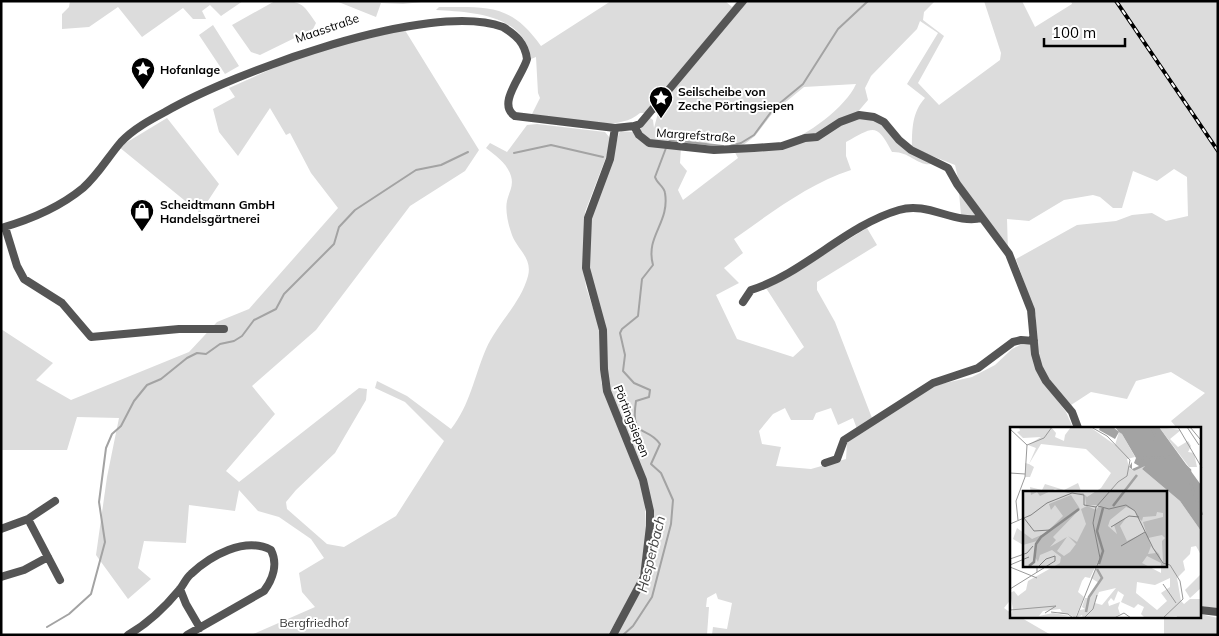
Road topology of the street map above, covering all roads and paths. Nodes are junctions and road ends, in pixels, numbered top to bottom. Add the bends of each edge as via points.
1 (743, 1) edge
2 (446, 14) dead end
3 (394, 20) dead end
4 (634, 126) junction
5 (615, 128) junction
6 (982, 218) junction
7 (3, 227) edge
8 (743, 302) dead end
9 (224, 329) dead end
10 (1034, 341) junction
11 (1078, 427) edge
12 (825, 463) dead end
13 (55, 501) dead end
14 (28, 519) junction
15 (1, 529) edge
16 (48, 557) junction
17 (1, 577) edge
18 (60, 580) dead end
19 (180, 589) junction
20 (1202, 610) edge
21 (1218, 612) edge
22 (200, 628) junction
23 (128, 635) edge
24 (187, 635) edge
25 (613, 635) edge

1 - 4 street via 640,124
2 - 5 street via 495,22 522,42 527,59 507,104 512,114 521,118
3 - 7 street, Maasstraße via 322,40 165,111 129,134 82,188 39,214
4 - 5 street
4 - 6 street, Margrefstraße via 647,142 730,150 782,146 817,137 851,117 874,117 884,122 911,150 948,168
5 - 25 street, Pörtingsiepen via 610,159 588,218 586,268 604,330 607,391 643,480 650,526 644,577
6 - 8 street via 969,219 923,208 899,210 882,216 801,263 774,283 751,290
6 - 10 street, Margrefstraße via 1009,254 1018,273 1031,310
7 - 9 street via 24,279 62,303 91,337 189,328
10 - 11 street, Margrefstraße via 1034,354 1046,382 1065,401
10 - 12 street via 1013,342 978,368 933,383 844,440 837,459
13 - 14 street
14 - 15 street
14 - 16 street
16 - 17 street via 24,570
16 - 18 street
19 - 22 street
19 - 22 street via 189,575 215,556 255,545 270,550 274,556 271,581 264,591
19 - 23 street
20 - 21 street
22 - 24 street

